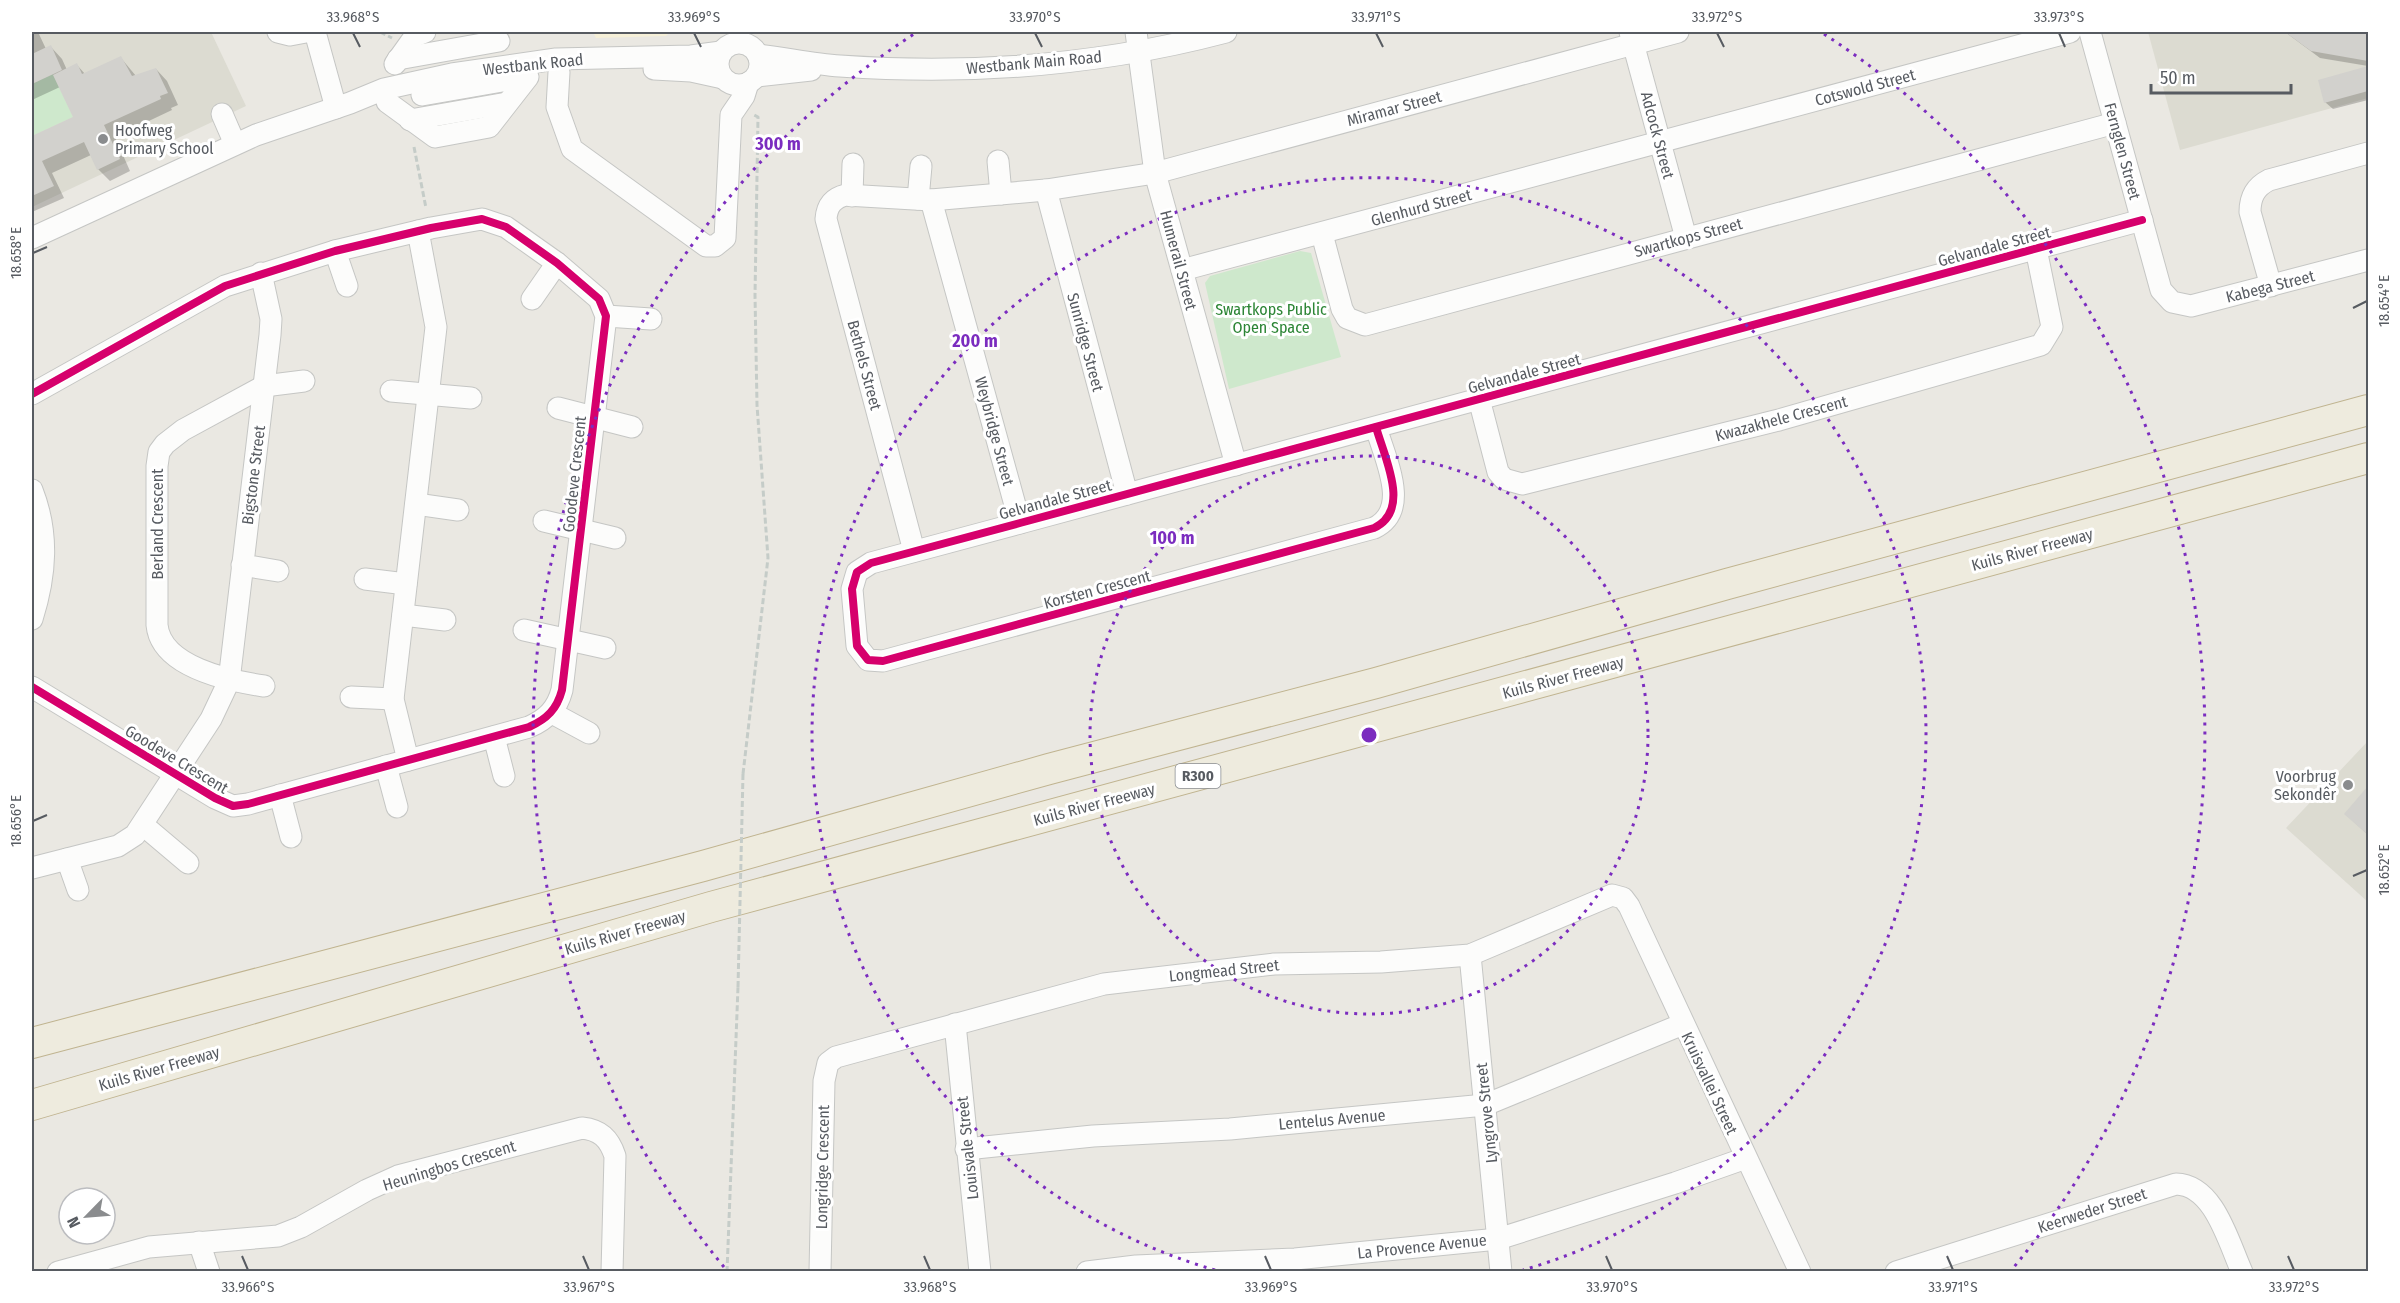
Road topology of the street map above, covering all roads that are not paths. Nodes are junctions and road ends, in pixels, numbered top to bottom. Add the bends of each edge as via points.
1 (278, 32) edge
2 (306, 32) edge
3 (315, 32) edge
4 (425, 32) edge
5 (1226, 32) edge
6 (1678, 32) edge
7 (2070, 32) edge
8 (2090, 32) edge
9 (491, 35) edge
10 (1632, 37) edge
11 (1138, 41) edge
12 (727, 43) edge
13 (752, 44) edge
14 (403, 53) junction
15 (839, 66) junction
16 (526, 70) junction
17 (559, 72) junction
18 (723, 78) junction
19 (753, 80) junction
20 (386, 95) junction
21 (343, 106) junction
22 (222, 114) dead end
23 (2115, 123) junction
24 (1660, 142) junction
25 (236, 144) junction
26 (2368, 153) edge
27 (998, 161) dead end
28 (853, 164) dead end
29 (921, 166) dead end
30 (1155, 173) junction
31 (1046, 190) junction
32 (1001, 194) junction
33 (852, 196) junction
34 (925, 200) junction
35 (2142, 220) junction
36 (424, 229) junction
37 (1322, 234) junction
38 (32, 238) edge
39 (1686, 238) junction
40 (2036, 249) junction
41 (335, 250) junction
42 (2368, 260) edge
43 (557, 263) junction
44 (1182, 270) junction
45 (261, 273) junction
46 (347, 286) dead end
47 (2271, 286) junction
48 (532, 298) dead end
49 (2172, 302) joint
50 (606, 316) junction
51 (651, 319) dead end
52 (304, 381) dead end
53 (264, 386) junction
54 (391, 391) dead end
55 (32, 394) edge
56 (429, 395) junction
57 (471, 398) dead end
58 (1479, 399) junction
59 (558, 408) dead end
60 (2368, 410) edge
61 (593, 417) junction
62 (632, 427) dead end
63 (1376, 427) junction
64 (2368, 458) edge
65 (1236, 465) junction
66 (32, 490) edge
67 (1127, 494) junction
68 (416, 504) junction
69 (458, 510) dead end
70 (544, 521) dead end
71 (1020, 523) junction
72 (581, 530) junction
73 (615, 538) dead end
74 (914, 551) junction
75 (242, 565) junction
76 (278, 571) dead end
77 (365, 579) dead end
78 (406, 584) junction
79 (403, 615) junction
80 (32, 619) edge
81 (445, 620) dead end
82 (524, 630) dead end
83 (568, 640) junction
84 (604, 648) dead end
85 (229, 681) junction
86 (264, 686) dead end
87 (32, 687) edge
88 (351, 697) dead end
89 (393, 699) junction
90 (552, 713) junction
91 (590, 733) dead end
92 (494, 736) junction
93 (408, 760) junction
94 (386, 766) junction
95 (177, 775) junction
96 (504, 776) dead end
97 (280, 795) junction
98 (397, 807) dead end
99 (143, 825) junction
100 (291, 837) dead end
101 (67, 859) junction
102 (188, 862) dead end
103 (32, 868) edge
104 (78, 890) dead end
105 (1619, 896) joint
106 (1470, 955) junction
107 (955, 1024) junction
108 (1683, 1024) junction
109 (32, 1043) edge
110 (828, 1063) joint
111 (1485, 1105) junction
112 (32, 1106) edge
113 (966, 1149) junction
114 (1746, 1158) junction
115 (1498, 1239) junction
116 (199, 1242) junction
117 (1930, 1266) edge
118 (58, 1272) edge
119 (209, 1272) edge
120 (612, 1272) edge
121 (820, 1272) edge
122 (980, 1272) edge
123 (1087, 1272) edge
124 (1501, 1272) edge
125 (1800, 1272) edge
126 (1896, 1272) edge
127 (2242, 1272) edge

1 - 2 street
3 - 21 street
4 - 14 street via 417,34
5 - 11 street, Westbank Main Road
6 - 10 street, Miramar Street
7 - 24 street, Cotswold Street
8 - 23 street, Fernglen Street
9 - 14 street
9 - 16 street
10 - 24 street, Adcock Street
10 - 30 street, Miramar Street
11 - 15 street, Westbank Main Road via 1028,66
11 - 30 street, Humerail Street
12 - 13 street
12 - 16 street, Westbank Road via 691,56 556,59
12 - 18 street via 718,63
13 - 15 street, Westbank Main Road
13 - 19 street via 760,65
14 - 20 street
15 - 19 street, Westbank Main Road
16 - 17 street, Westbank Road
16 - 20 street, Westbank Road via 452,74
16 - 20 street via 502,110 416,130
17 - 18 street, Westbank Road via 638,68 691,71
17 - 19 street via 557,107 572,149 706,246 715,246 725,238 731,115
18 - 19 street via 732,84
20 - 21 street, Westbank Road
21 - 25 street, Westbank Road
22 - 25 street
23 - 35 street, Fernglen Street
23 - 39 street, Swartkops Street
24 - 37 street, Glenhurd Street
24 - 39 street, Adcock Street
25 - 38 street, Westbank Road
26 - 47 street via 2269,180 2257,188 2250,212
27 - 32 street
28 - 33 street
29 - 34 street
30 - 31 street
30 - 44 street, Humerail Street
31 - 32 street
31 - 67 street, Sunridge Street
32 - 34 street
33 - 34 street
33 - 74 street, Bethels Street via 834,200 826,219
34 - 71 street, Weybridge Street
35 - 40 street, Gelvandale Street
35 - 49 street, Fernglen Street via 2161,290
36 - 41 street
36 - 43 street via 482,219 493,221
36 - 56 street via 436,327
37 - 39 street, Swartkops Street via 1342,309 1347,318 1365,325
37 - 44 street, Glenhurd Street
40 - 58 street, Gelvandale Street
40 - 58 street, Kwazakhele Crescent via 2052,327 2041,345 1779,420 1522,484 1504,479 1498,472
41 - 45 street
41 - 46 street
42 - 47 street, Kabega Street
43 - 48 street
43 - 50 street via 599,299
44 - 65 street, Humerail Street
45 - 53 street, Bigstone Street via 271,319
45 - 55 street via 204,297
47 - 49 street, Kabega Street via 2192,306
50 - 51 street
50 - 61 street, Goodeve Crescent
52 - 53 street
53 - 75 street, Bigstone Street
53 - 85 street, Berland Crescent via 171,438 159,452 157,466 158,634 176,655
54 - 56 street
56 - 57 street
56 - 68 street
58 - 63 street, Gelvandale Street
59 - 61 street, Goodeve Crescent
60 - 109 highway via 692,869
61 - 62 street, Goodeve Crescent
61 - 72 street, Goodeve Crescent
63 - 65 street, Gelvandale Street
63 - 74 street, Korsten Crescent via 1395,504 1388,519 1374,528 883,661 868,660 855,640 854,577 866,565
64 - 112 highway, Kuils River Freeway / R300 via 711,907
65 - 67 street, Gelvandale Street
66 - 80 street via 43,528 45,556
67 - 71 street, Gelvandale Street
68 - 69 street
68 - 78 street
70 - 72 street, Goodeve Crescent
71 - 74 street, Gelvandale Street
72 - 73 street, Goodeve Crescent
72 - 83 street, Goodeve Crescent
75 - 76 street
75 - 85 street, Bigstone Street
77 - 78 street
78 - 79 street
79 - 81 street
79 - 89 street
82 - 83 street
83 - 84 street
83 - 90 street, Goodeve Crescent via 562,690
85 - 86 street
85 - 95 street, Bigstone Street
87 - 95 street, Goodeve Crescent
88 - 89 street
89 - 93 street
90 - 91 street
90 - 92 street, Goodeve Crescent via 529,727
92 - 93 street, Goodeve Crescent
92 - 96 street
93 - 94 street, Goodeve Crescent
94 - 97 street, Goodeve Crescent
94 - 98 street
95 - 97 street, Goodeve Crescent via 233,806
95 - 99 street, Bigstone Street
97 - 100 street
99 - 101 street, Bigstone Street via 125,844
99 - 102 street
101 - 103 street, Bigstone Street
101 - 104 street
105 - 106 street, Longmead Street via 1605,896
105 - 108 street, Kruisvallei Street via 1629,906
106 - 107 street, Longmead Street via 1274,964 1104,984
106 - 111 street, Lyngrove Street
107 - 110 street, Longmead Street via 847,1052
107 - 113 street, Louisvale Street
108 - 111 street, Lentelus Avenue
108 - 114 street, Kruisvallei Street
110 - 121 street, Longridge Crescent via 824,1081
111 - 113 street, Lentelus Avenue
111 - 115 street, Lyngrove Street
113 - 122 street, Louisvale Street
114 - 115 street, La Provence Avenue
114 - 125 street, Kruisvallei Street
115 - 123 street, La Provence Avenue via 1296,1259
115 - 124 street, Lyngrove Street
116 - 118 street, Heuningbos Crescent via 149,1247
116 - 119 street
116 - 120 street, Heuningbos Crescent via 278,1236 398,1176 582,1128 600,1132 615,1156
117 - 126 street, Keerweder Street
117 - 127 street, Keerweder Street via 2169,1185 2182,1184 2196,1188 2207,1198

